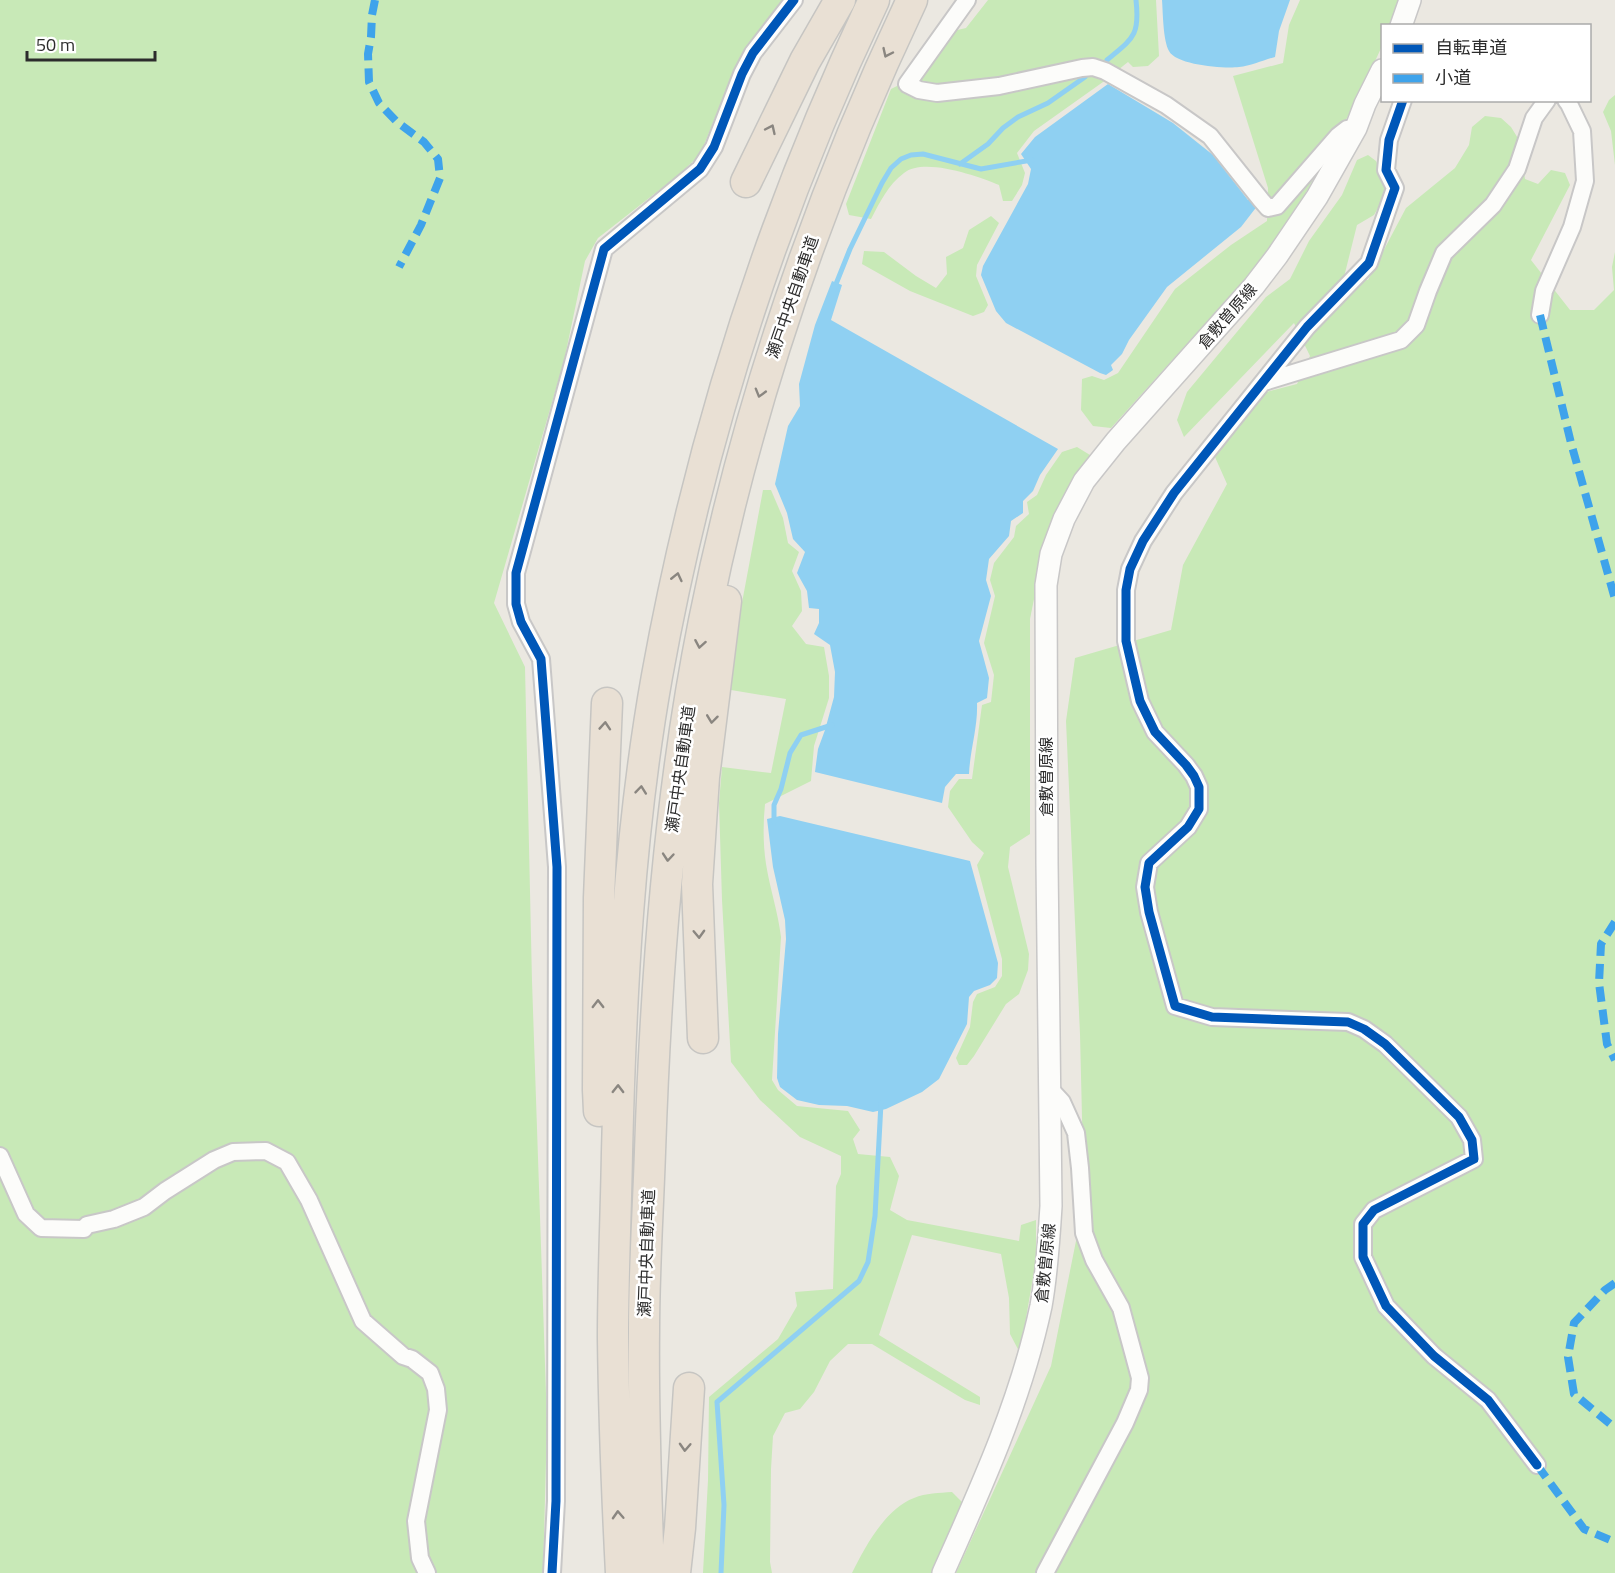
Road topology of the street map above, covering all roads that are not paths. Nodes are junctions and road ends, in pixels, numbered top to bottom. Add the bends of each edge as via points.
1 (794, 0) edge
2 (840, 0) edge
3 (874, 0) edge
4 (912, 0) edge
5 (967, 0) edge
6 (1410, 0) edge
7 (1402, 24) edge
8 (1381, 74) edge
9 (1402, 102) edge
10 (1546, 102) edge
11 (1568, 102) edge
12 (1356, 128) junction
13 (746, 182) dead end
14 (1540, 315) dead end
15 (1264, 382) junction
16 (743, 452) junction
17 (607, 702) dead end
18 (703, 1038) dead end
19 (1050, 1089) junction
20 (0, 1156) edge
21 (613, 1335) junction
22 (689, 1388) dead end
23 (1537, 1465) dead end
24 (427, 1573) edge
25 (552, 1573) edge
26 (621, 1573) edge
27 (650, 1573) edge
28 (675, 1573) edge
29 (943, 1573) edge
30 (1045, 1573) edge

1 - 25 street via 753,53 714,147 700,169 604,249 516,573 520,622 541,659 557,867 556,1489
13 -> 2 highway
21 -> 3 highway, 瀬戸中央自動車道 via 627,921 657,675 702,473 734,361 792,189
4 -> 16 highway, 瀬戸中央自動車道 via 872,86 809,245
5 - 12 street via 907,84 937,93 999,86 1082,68 1105,70 1210,136 1268,208 1277,206 1338,136
6 - 7 street
8 - 12 street, 倉敷曽原線
9 - 15 street via 1389,140 1386,170 1395,188 1369,263 1307,327
10 - 15 street via 1534,118 1516,169 1493,205 1443,253 1416,325 1401,340
11 - 14 street via 1582,131 1585,181 1572,227 1544,291
12 - 19 street, 倉敷曽原線 via 1317,197 1254,286 1084,481 1051,554 1046,585
15 - 23 street via 1173,493 1130,569 1126,641 1140,701 1155,732 1186,765 1199,787 1199,809 1188,827 1149,863 1145,887 1149,912 1175,1006 1212,1017 1348,1022 1385,1044 1459,1117 1472,1140 1474,1159 1374,1210 1363,1224 1363,1257 1386,1306 1434,1356 1488,1400
16 -> 18 highway via 704,777 697,884
16 -> 27 highway, 瀬戸中央自動車道 via 688,705 659,953 644,1329
21 -> 17 highway via 598,1090 598,898
19 - 29 street, 倉敷曽原線 via 1051,1206 1041,1304 1013,1408
19 - 30 street via 1062,1102 1076,1133 1084,1233 1120,1308 1140,1378 1125,1423
20 - 24 street via 26,1214 41,1228 73,1229 84,1229 144,1206 214,1160 233,1152 266,1151 287,1162 309,1200 363,1321 403,1356 430,1373 436,1389 438,1410 416,1521 420,1558
26 -> 21 highway, 瀬戸中央自動車道
22 -> 28 highway

